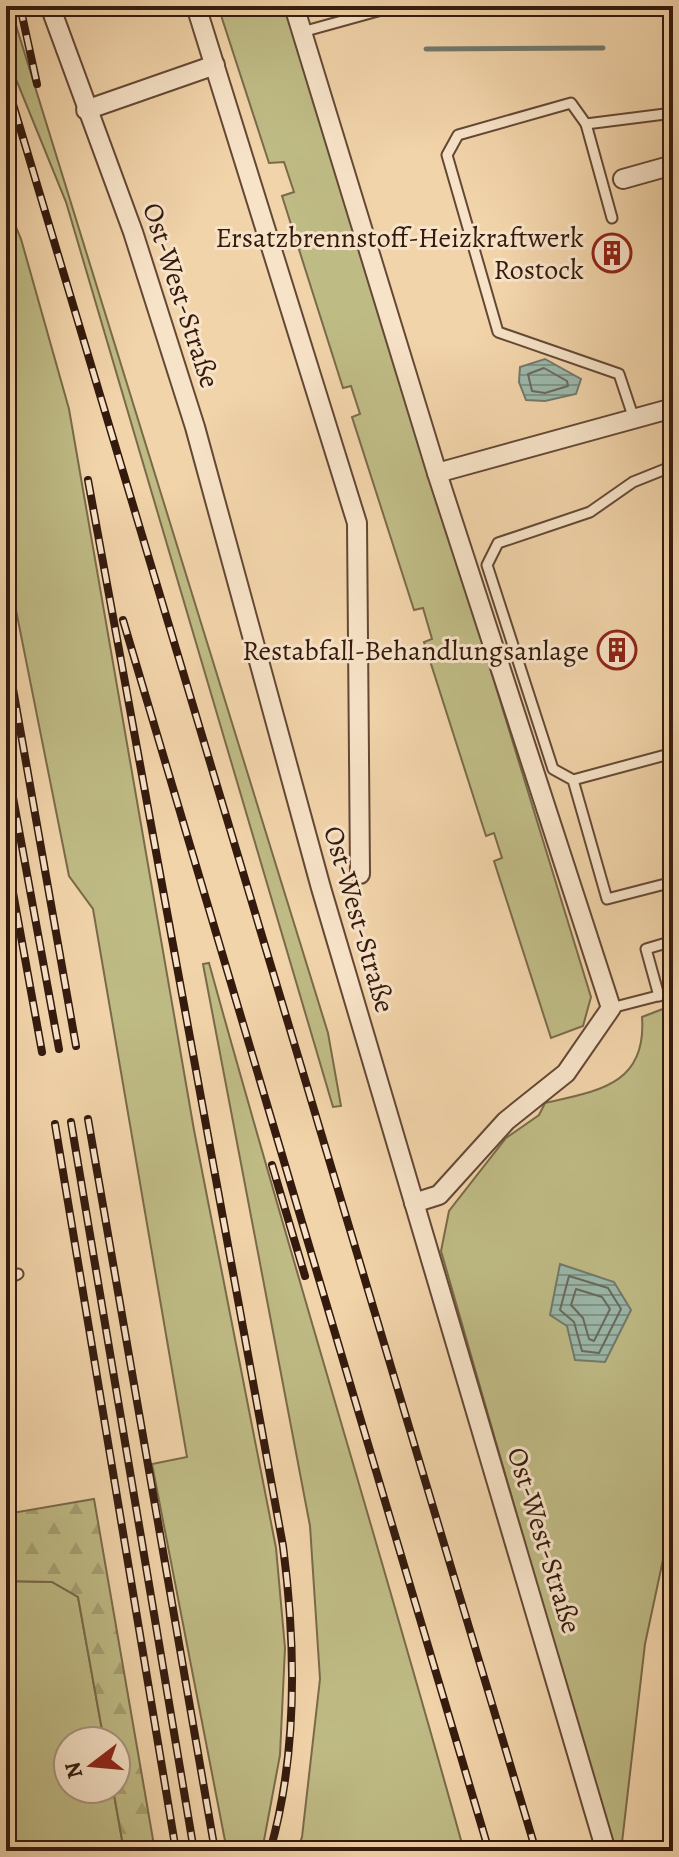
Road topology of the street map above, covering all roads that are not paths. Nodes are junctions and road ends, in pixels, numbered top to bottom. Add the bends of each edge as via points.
1 (50, 6) edge
2 (196, 6) edge
3 (294, 6) edge
4 (396, 6) edge
5 (302, 32) junction
6 (215, 65) junction
7 (86, 110) junction
8 (673, 113) edge
9 (586, 124) junction
10 (673, 165) edge
11 (623, 179) dead end
12 (612, 218) dead end
13 (673, 408) edge
14 (634, 419) junction
15 (673, 466) edge
16 (437, 473) junction
17 (673, 753) edge
18 (573, 780) junction
19 (360, 874) dead end
20 (673, 882) edge
21 (673, 941) edge
22 (673, 992) edge
23 (659, 996) junction
24 (611, 1008) junction
25 (414, 1203) junction
26 (18, 1274) dead end
27 (6, 1280) edge
28 (606, 1851) edge

1 - 7 street, Ost-West-Straße
2 - 6 street
3 - 5 street
4 - 5 lane
5 - 16 street
6 - 7 street
6 - 19 street via 357,523
7 - 25 street, Ost-West-Straße via 129,218 195,427
8 - 9 lane
9 - 12 lane
9 - 14 lane via 571,103 458,135 447,155 498,332 619,374
10 - 11 street
13 - 14 street
14 - 16 street
15 - 18 lane via 633,482 590,512 498,543 487,565 553,769
16 - 24 street
17 - 18 lane
18 - 20 lane via 607,899
21 - 23 lane via 646,949
22 - 23 lane
23 - 24 lane
24 - 25 street via 566,1073 506,1121 439,1195
25 - 28 street, Ost-West-Straße
26 - 27 lane

